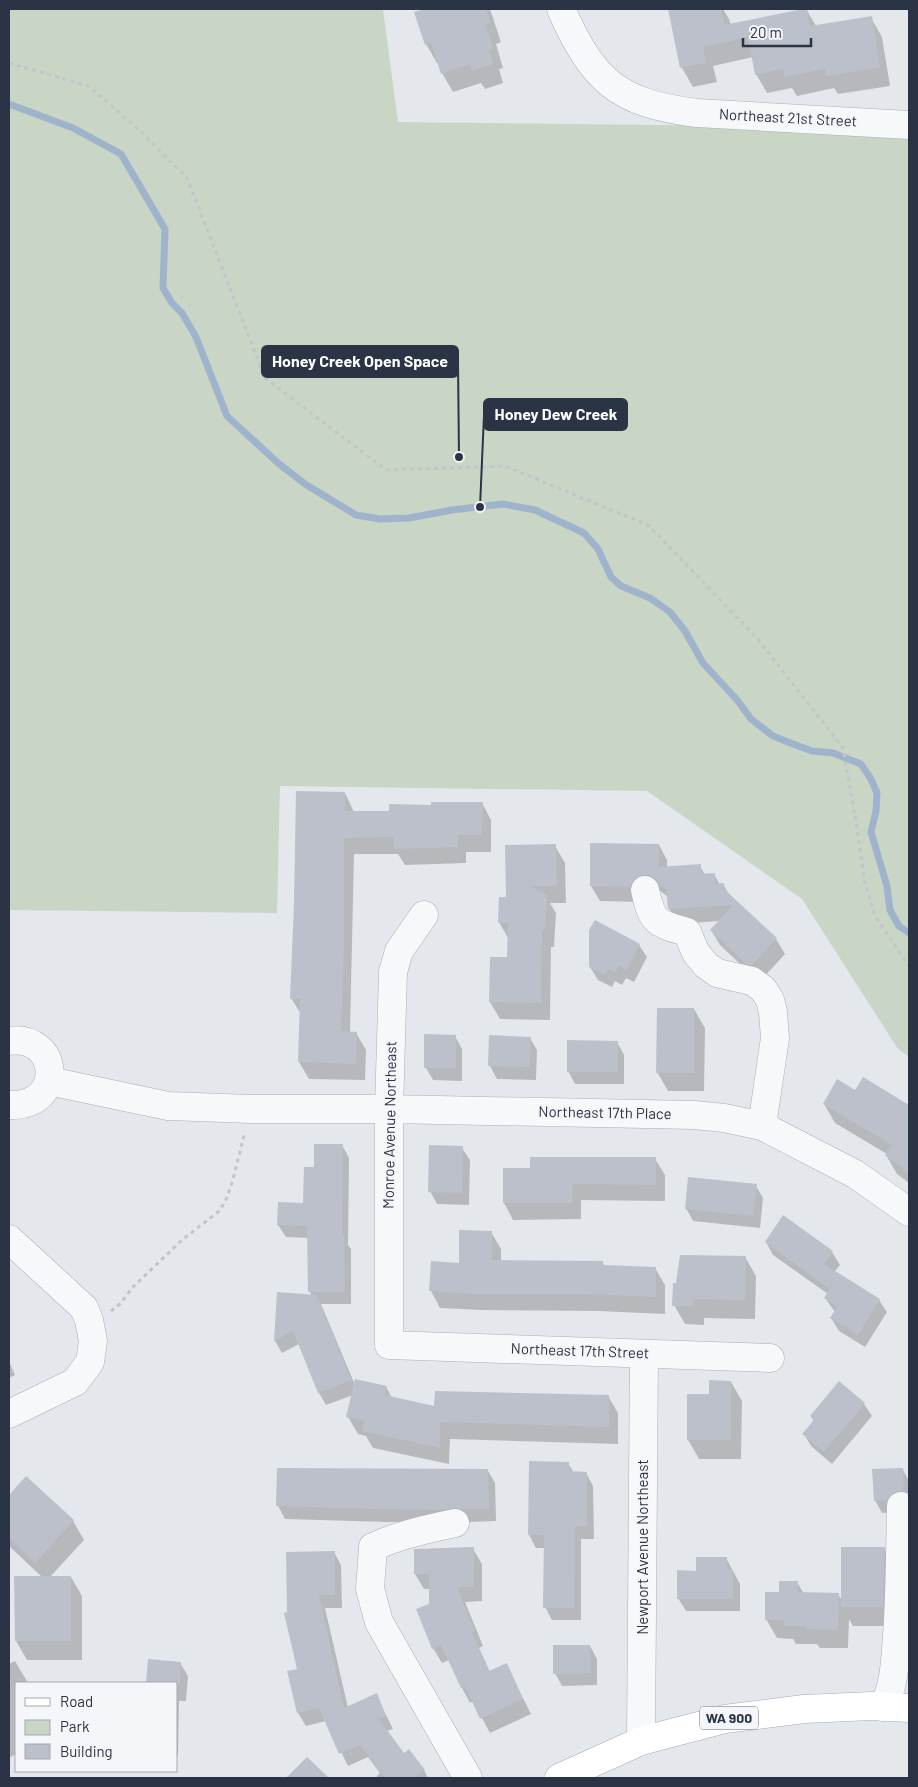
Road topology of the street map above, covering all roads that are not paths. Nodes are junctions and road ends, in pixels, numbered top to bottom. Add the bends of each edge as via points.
1 (561, 9) edge
2 (909, 125) edge
3 (645, 890) dead end
4 (424, 915) dead end
5 (9, 1040) edge
6 (49, 1081) junction
7 (9, 1105) edge
8 (389, 1109) junction
9 (762, 1126) junction
10 (909, 1212) edge
11 (9, 1239) edge
12 (389, 1345) joint
13 (644, 1354) junction
14 (770, 1358) dead end
15 (9, 1414) edge
16 (901, 1506) dead end
17 (455, 1524) dead end
18 (896, 1707) edge
19 (641, 1741) junction
20 (468, 1778) edge
21 (559, 1778) edge

1 - 2 street, Northeast 21st Street via 592,67 614,88 638,100 666,109
3 - 9 street via 654,919 687,932 696,953 706,965 717,973 752,981 763,988 770,1000 775,1038
4 - 8 street, Monroe Avenue Northeast via 399,950 393,972
5 - 6 street via 29,1042 39,1048 50,1069
6 - 7 street via 34,1101 22,1106
6 - 8 street, Northeast 17th Place via 168,1106
8 - 9 street, Northeast 17th Place via 694,1115
8 - 12 street, Monroe Avenue Northeast
9 - 10 street, Northeast 17th Place via 855,1174
11 - 15 street via 84,1308 93,1341 90,1362 75,1382
12 - 13 street, Northeast 17th Street
13 - 14 street, Northeast 17th Street
13 - 19 street, Newport Avenue Northeast
16 - 18 street via 899,1612 891,1687
17 - 20 street via 424,1529 372,1547 370,1589 379,1622
18 - 19 main road, WA 900 via 804,1709 725,1719
19 - 21 main road, WA 900

